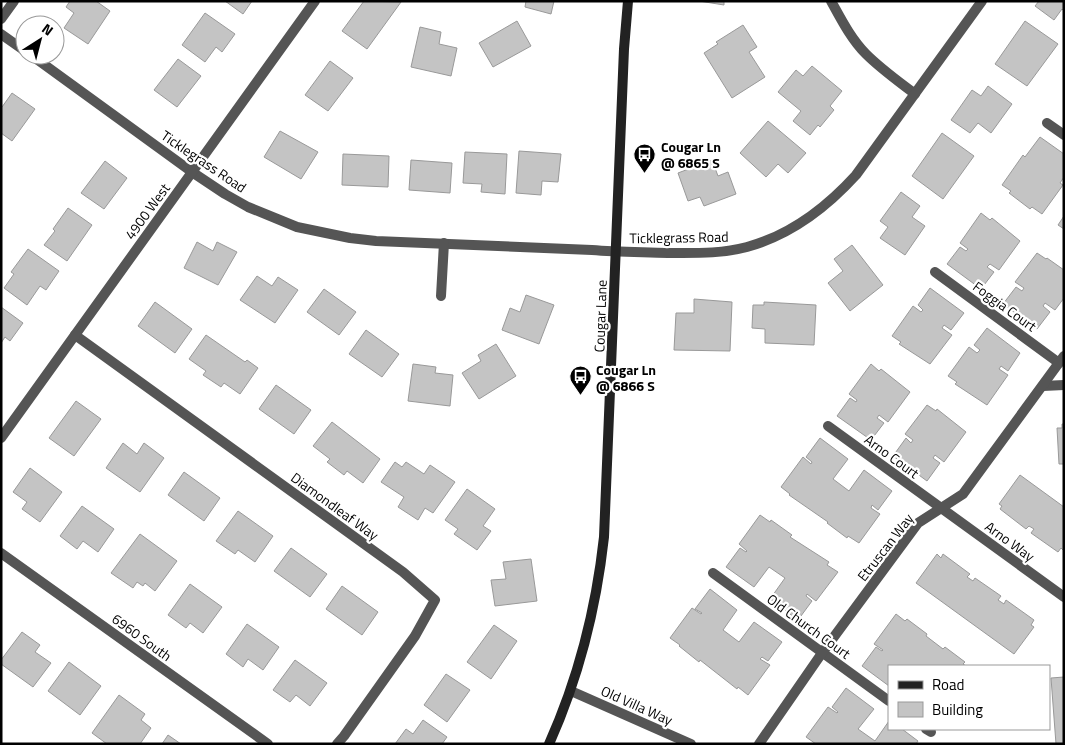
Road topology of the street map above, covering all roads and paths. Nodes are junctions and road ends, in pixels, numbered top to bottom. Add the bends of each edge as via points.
1 (14, 1) edge
2 (315, 1) edge
3 (628, 1) edge
4 (831, 1) edge
5 (982, 1) edge
6 (1, 19) edge
7 (1, 34) edge
8 (15, 44) edge
9 (44, 65) edge
10 (915, 94) junction
11 (1047, 123) dead end
12 (1064, 135) edge
13 (192, 172) junction
14 (444, 243) junction
15 (616, 252) junction
16 (935, 272) dead end
17 (441, 296) dead end
18 (75, 335) junction
19 (1061, 360) edge
20 (1043, 386) junction
21 (1064, 386) edge
22 (828, 426) dead end
23 (1, 438) edge
24 (940, 508) junction
25 (1, 553) edge
26 (713, 573) dead end
27 (1064, 597) edge
28 (822, 653) junction
29 (571, 691) junction
30 (888, 701) edge
31 (268, 744) edge
32 (337, 744) edge
33 (549, 744) edge
34 (691, 744) edge
35 (759, 744) edge

1 - 6 street
2 - 13 street, 4900 West
3 - 15 main road, Cougar Lane
4 - 10 street via 865,53
5 - 10 street, Ticklegrass Road
7 - 8 street
9 - 13 street, Ticklegrass Road
10 - 15 street, Ticklegrass Road via 842,191 789,231 728,251
11 - 12 street
13 - 14 street, Ticklegrass Road via 248,207 297,227 350,238
13 - 18 street, 4900 West
14 - 15 street, Ticklegrass Road
14 - 17 street
15 - 29 main road, Cougar Lane via 604,537 593,610
16 - 19 street, Foggia Court
18 - 23 street, 4900 West
18 - 32 street, Diamondleaf Way via 403,572 435,600 415,636
19 - 20 street, Etruscan Way
20 - 21 street
20 - 24 street, Etruscan Way via 963,494
22 - 24 street, Arno Court
24 - 27 street, Arno Way
24 - 28 street, Etruscan Way via 918,522
25 - 31 street, 6960 South
26 - 28 street, Old Church Court
28 - 30 street, Old Church Court
28 - 35 street, Etruscan Way
29 - 33 main road, Cougar Lane
29 - 34 street, Old Villa Way

